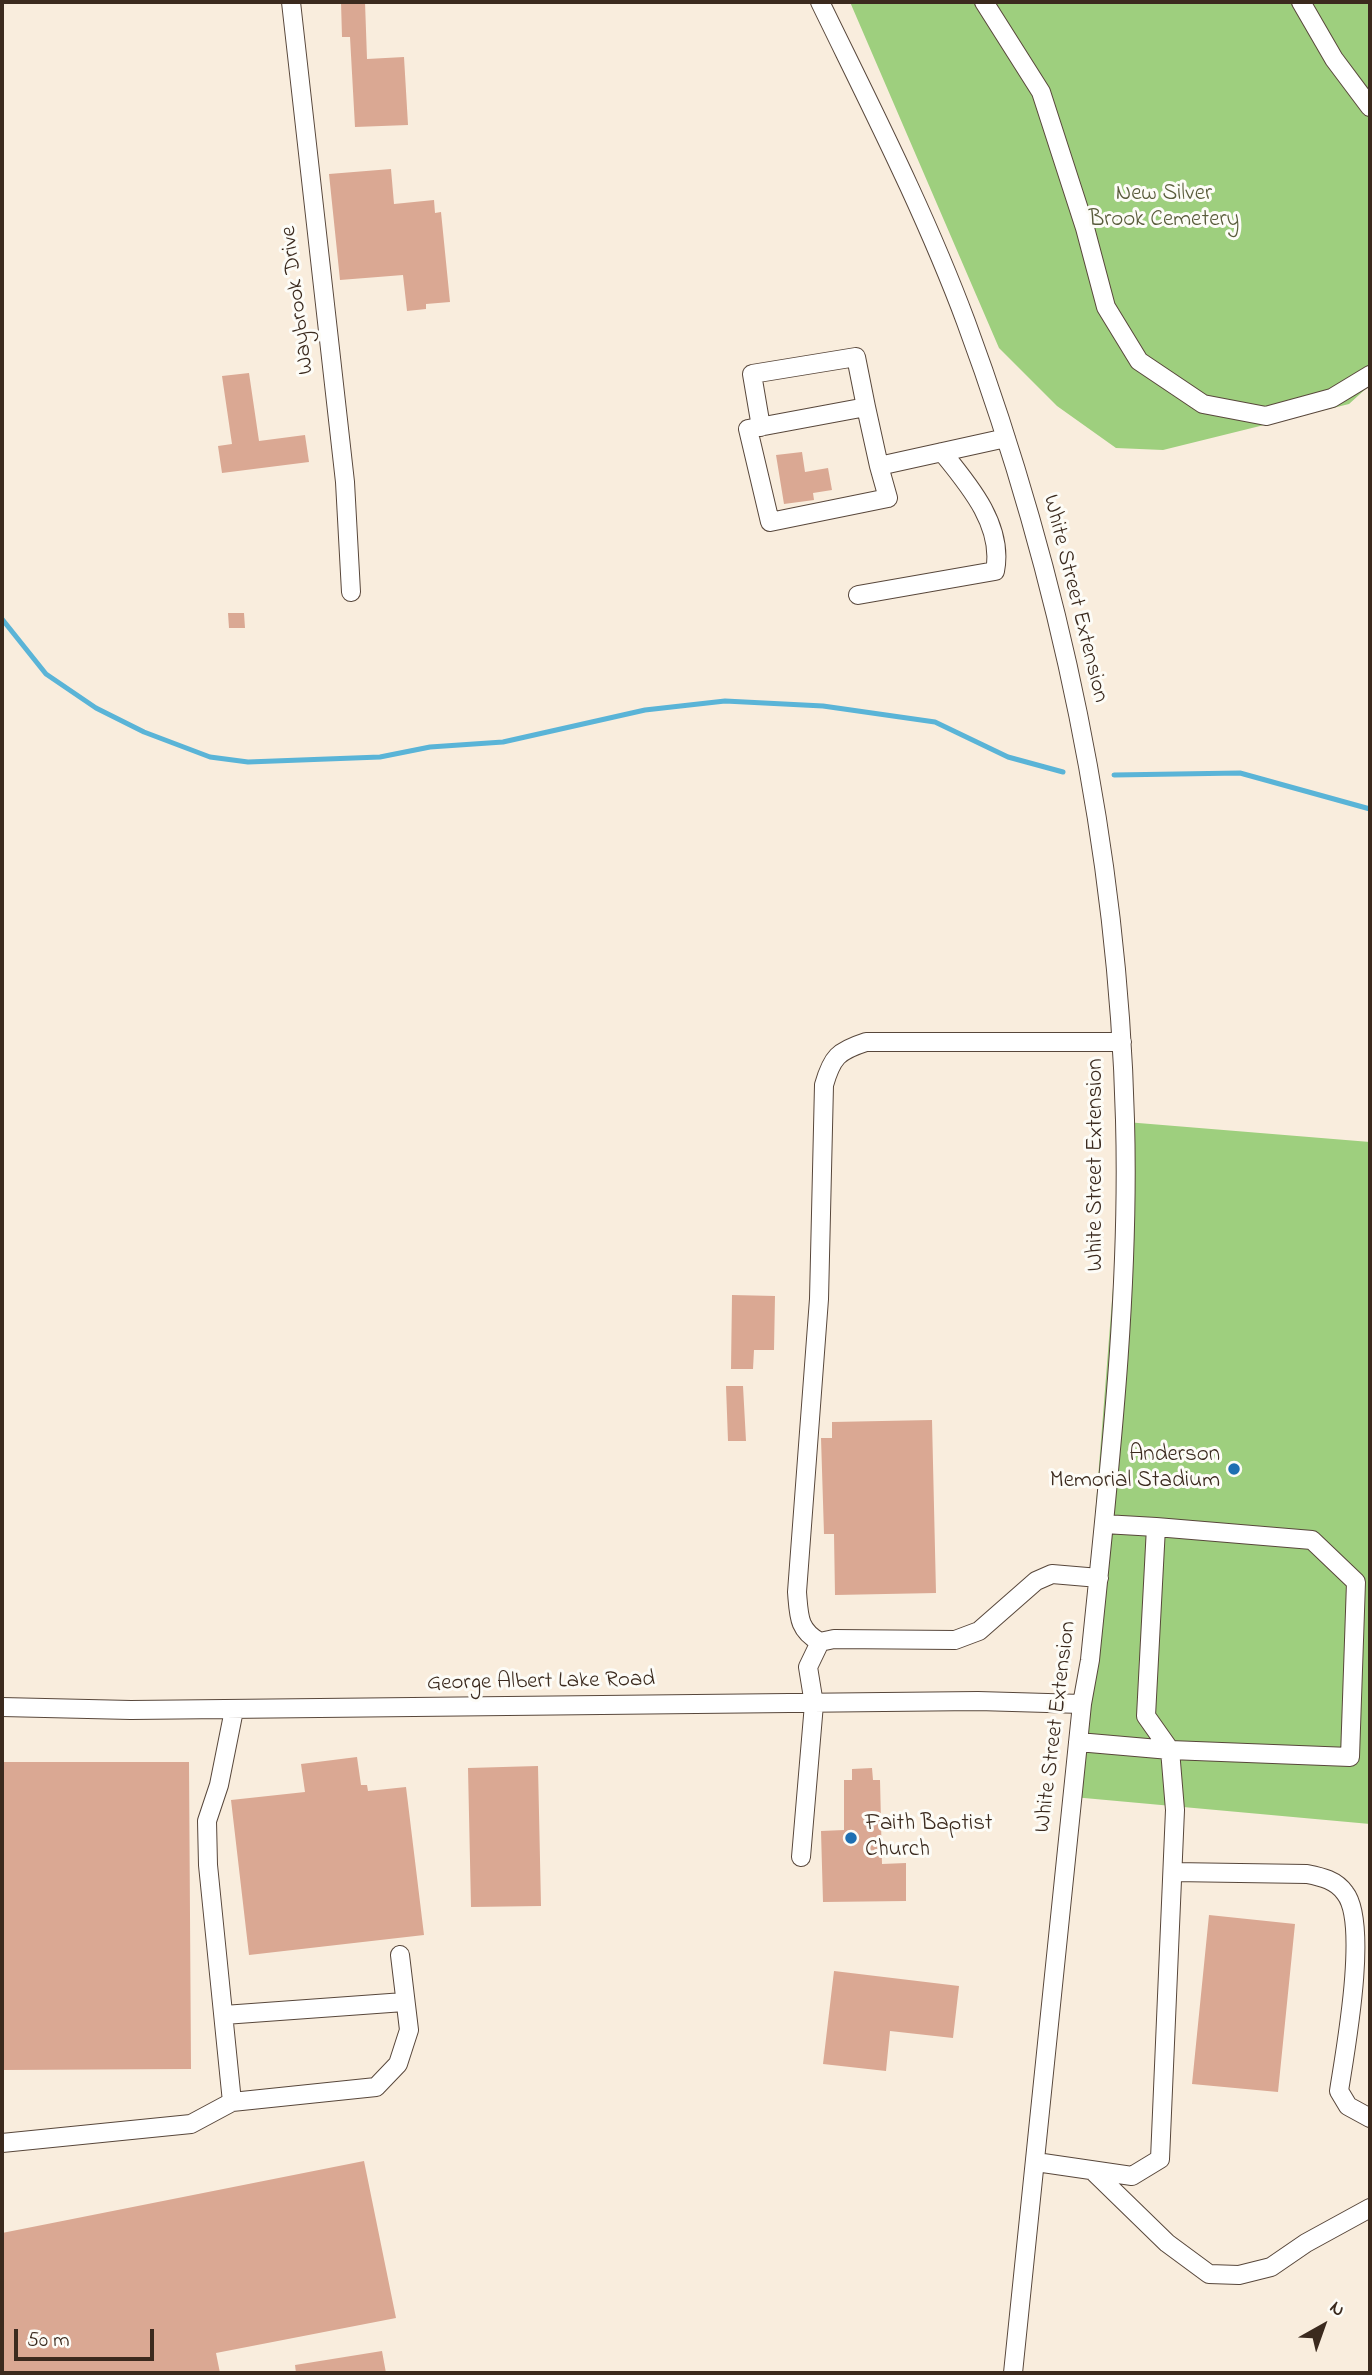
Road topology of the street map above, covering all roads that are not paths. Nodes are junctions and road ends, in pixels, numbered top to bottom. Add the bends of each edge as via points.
1 (291, 2) edge
2 (820, 2) edge
3 (984, 2) edge
4 (1301, 2) edge
5 (1370, 107) edge
6 (1370, 375) edge
7 (866, 407) junction
8 (761, 427) junction
9 (1006, 438) junction
10 (942, 452) junction
11 (879, 466) junction
12 (351, 592) dead end
13 (858, 595) dead end
14 (1122, 1042) junction
15 (1104, 1524) junction
16 (1156, 1527) junction
17 (1099, 1578) junction
18 (820, 1642) junction
19 (814, 1704) junction
20 (1082, 1704) junction
21 (2, 1707) edge
22 (234, 1710) junction
23 (1078, 1742) junction
24 (1170, 1750) junction
25 (801, 1857) dead end
26 (1172, 1872) junction
27 (400, 1955) dead end
28 (404, 2002) junction
29 (224, 2015) junction
30 (232, 2102) junction
31 (1370, 2118) edge
32 (2, 2143) edge
33 (1036, 2162) junction
34 (1092, 2170) junction
35 (1370, 2208) edge
36 (1013, 2373) edge

1 - 12 street, Waybrook Drive via 345,482
2 - 9 street, White Street Extension via 939,255
3 - 6 street via 1041,92 1106,307 1139,361 1203,404 1266,415 1332,398
4 - 5 street via 1334,59
7 - 8 street
7 - 8 street via 856,358 752,374
7 - 11 street
8 - 11 street via 748,429 770,522 888,498
9 - 10 street
9 - 14 street, White Street Extension via 1067,663 1089,772 1114,943
10 - 11 street
10 - 13 street via 975,492 999,551 995,571
14 - 15 street, White Street Extension via 1124,1233
14 - 18 street via 866,1042 843,1050 829,1065 824,1085 819,1299 797,1592 799,1624
15 - 16 street
15 - 17 street, White Street Extension
16 - 24 street via 1146,1716
16 - 24 street via 1312,1540 1356,1582 1350,1757
17 - 18 street via 1052,1574 1036,1581 979,1632 956,1640
17 - 20 street, White Street Extension
18 - 19 street via 808,1667
19 - 20 street, George Albert Lake Road
19 - 22 street, George Albert Lake Road
19 - 25 street
20 - 23 street, White Street Extension
21 - 22 street, George Albert Lake Road
22 - 29 street via 207,1821
23 - 24 street
23 - 33 street, White Street Extension
24 - 26 street via 1175,1810
26 - 31 street via 1307,1874 1328,1878 1347,1894 1356,1932 1354,1986 1339,2091 1348,2106
26 - 34 street via 1160,2159 1132,2176
27 - 28 street
28 - 29 street
28 - 30 street via 409,2031 398,2064 376,2087
29 - 30 street
30 - 32 street via 191,2124
33 - 34 street
33 - 36 street, White Street Extension
34 - 35 street via 1167,2243 1209,2274 1240,2275 1271,2267

